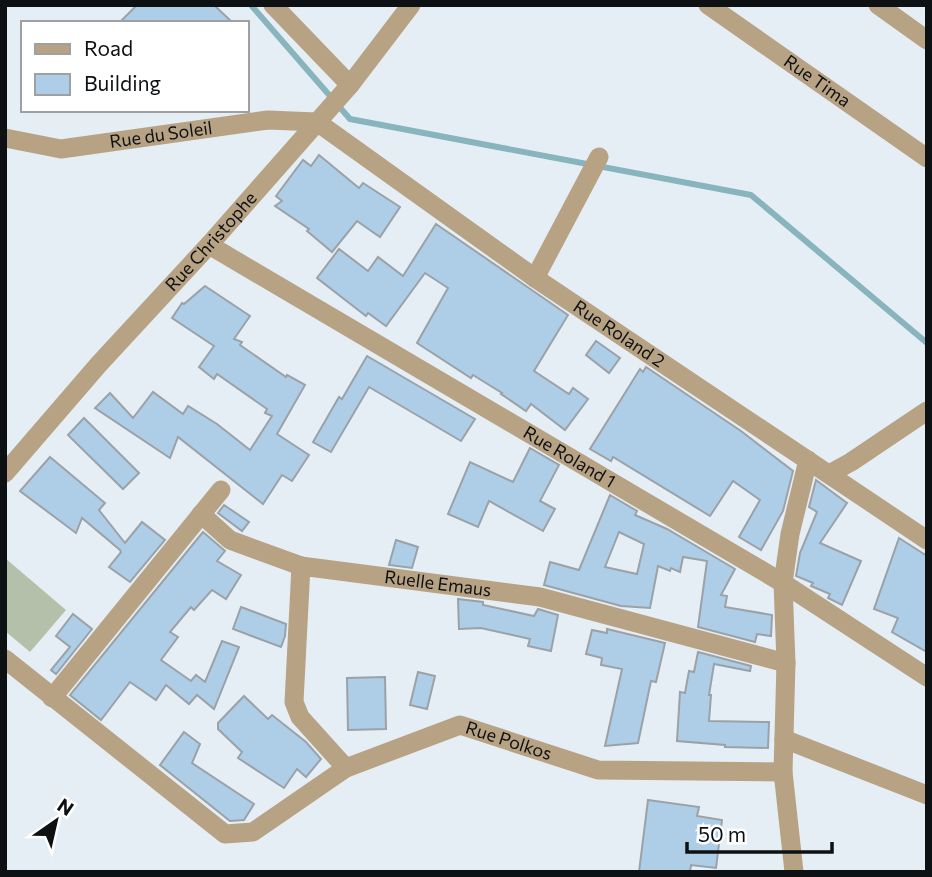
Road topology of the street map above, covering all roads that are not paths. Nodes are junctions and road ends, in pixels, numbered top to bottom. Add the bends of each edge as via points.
1 (273, 5) edge
2 (411, 5) edge
3 (708, 5) edge
4 (878, 5) edge
5 (927, 40) edge
6 (350, 85) junction
7 (317, 122) junction
8 (5, 138) edge
9 (598, 157) dead end
10 (927, 158) edge
11 (209, 245) junction
12 (535, 278) junction
13 (927, 411) edge
14 (808, 460) junction
15 (5, 474) edge
16 (828, 474) junction
17 (221, 490) dead end
18 (201, 514) junction
19 (927, 540) edge
20 (301, 566) junction
21 (783, 583) junction
22 (5, 659) edge
23 (786, 663) junction
24 (927, 677) edge
25 (52, 698) junction
26 (784, 739) junction
27 (346, 768) junction
28 (783, 772) junction
29 (927, 795) edge
30 (794, 872) edge

1 - 6 street
2 - 6 street, Rue Christophe
3 - 10 street, Rue Tima
4 - 5 street
6 - 7 street, Rue Christophe
7 - 8 street, Rue du Soleil via 268,120 61,149
7 - 11 street, Rue Christophe
7 - 12 street, Rue Roland 2
9 - 12 street
11 - 15 street, Rue Christophe via 99,363
11 - 21 street, Rue Roland 1
12 - 14 street, Rue Roland 2
13 - 16 street
14 - 16 street, Rue Roland 2
14 - 21 street
16 - 19 street, Rue Roland 2
17 - 18 street
18 - 20 street, Ruelle Emaus via 230,540
18 - 25 street
20 - 23 street, Ruelle Emaus via 540,597
20 - 27 street via 295,702 300,717
21 - 23 street
21 - 24 street, Rue Roland 1
22 - 25 street, Rue Polkos
23 - 26 street
25 - 27 street, Rue Polkos via 225,834 253,832
26 - 28 street
26 - 29 street
27 - 28 street, Rue Polkos via 460,726 598,770
28 - 30 street

